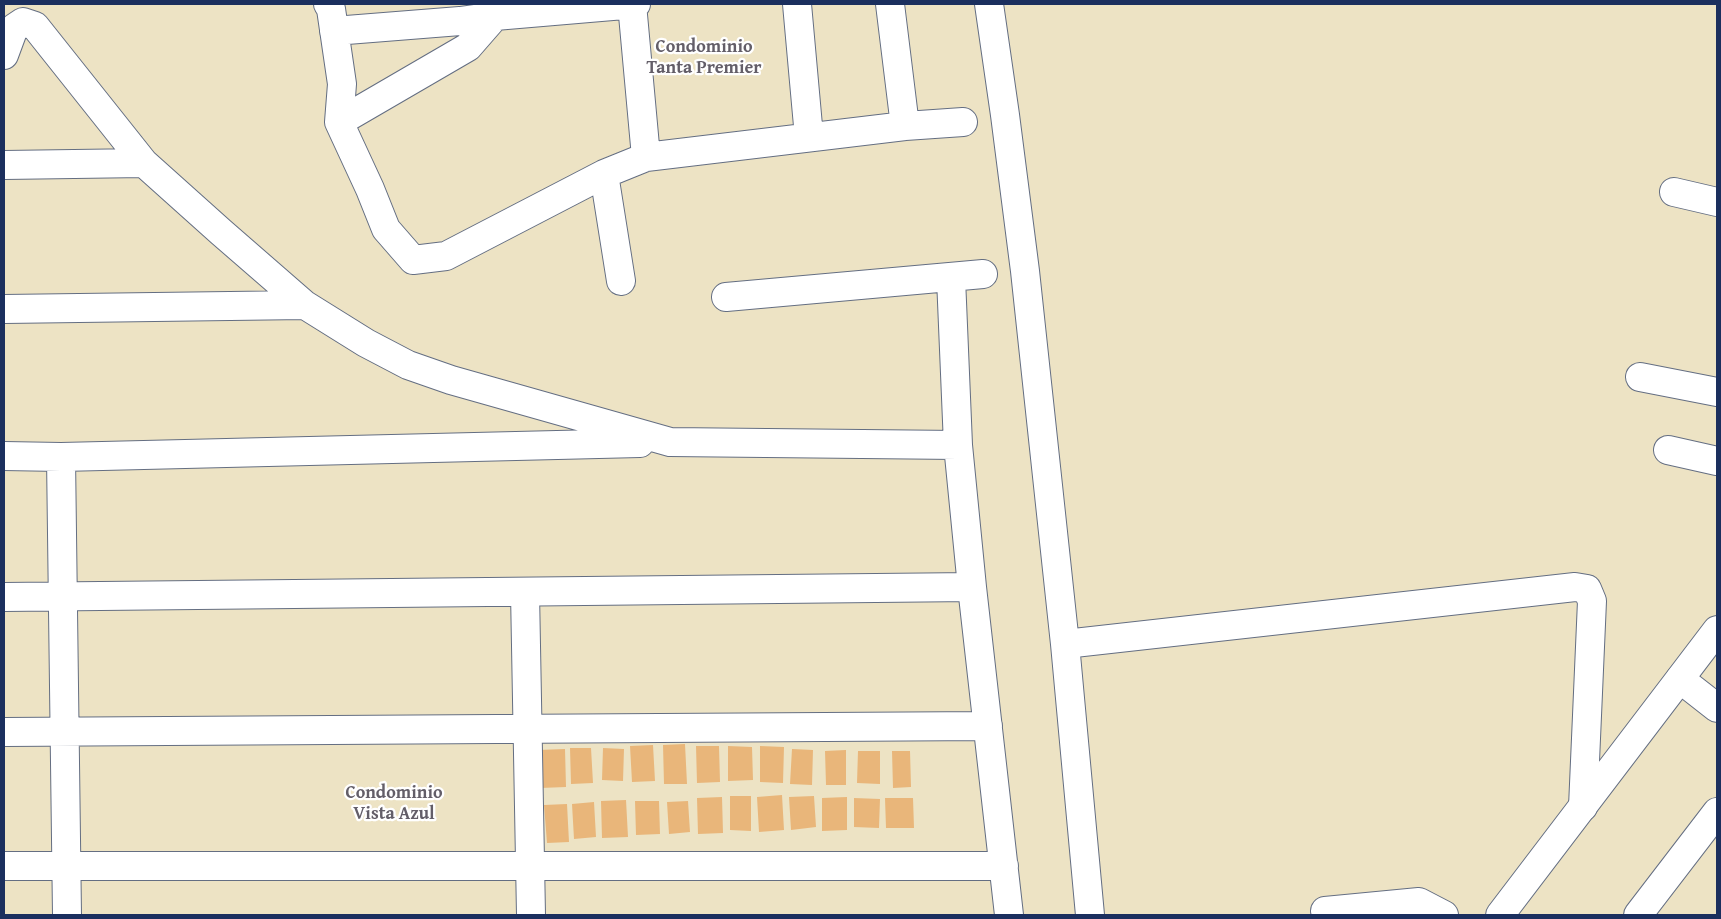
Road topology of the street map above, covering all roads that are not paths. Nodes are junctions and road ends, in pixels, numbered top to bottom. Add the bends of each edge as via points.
1 (328, 4) edge
2 (634, 4) edge
3 (797, 4) edge
4 (890, 4) edge
5 (989, 4) edge
6 (489, 8) edge
7 (334, 31) junction
8 (4, 55) edge
9 (339, 122) junction
10 (963, 122) dead end
11 (905, 126) junction
12 (809, 137) junction
13 (646, 156) junction
14 (144, 163) junction
15 (4, 165) edge
16 (604, 174) junction
17 (1674, 192) dead end
18 (1717, 202) edge
19 (982, 274) dead end
20 (951, 278) junction
21 (622, 281) dead end
22 (726, 297) dead end
23 (305, 305) junction
24 (4, 309) edge
25 (1640, 377) dead end
26 (1717, 392) edge
27 (670, 442) junction
28 (958, 446) junction
29 (1668, 450) dead end
30 (4, 456) edge
31 (61, 457) junction
32 (1717, 461) edge
33 (972, 587) junction
34 (525, 592) junction
35 (4, 597) edge
36 (62, 597) junction
37 (1065, 644) junction
38 (1713, 644) edge
39 (1680, 679) junction
40 (1717, 708) edge
41 (988, 726) junction
42 (528, 729) junction
43 (4, 732) edge
44 (65, 732) junction
45 (1583, 807) junction
46 (1717, 812) edge
47 (4, 866) edge
48 (67, 866) junction
49 (530, 866) junction
50 (1004, 866) junction
51 (1658, 903) edge
52 (1324, 911) dead end
53 (68, 915) edge
54 (531, 915) edge
55 (1009, 915) edge
56 (1090, 915) edge
57 (1444, 915) edge
58 (1500, 915) edge
59 (1638, 915) edge

1 - 7 street
2 - 6 street
2 - 13 street
3 - 12 street
4 - 11 street
5 - 37 street via 1025,271
6 - 7 street via 460,21
6 - 9 street via 468,47
7 - 9 street via 342,84
8 - 14 street via 14,28 23,22 35,26
9 - 16 street via 386,229 413,260 446,256
10 - 11 street
11 - 12 street
12 - 13 street
13 - 16 street
14 - 15 street
14 - 23 street
16 - 21 street
17 - 18 street
19 - 20 street
20 - 22 street
20 - 28 street
23 - 24 street
23 - 27 street via 366,343 408,364 451,380
25 - 26 street
27 - 28 street
27 - 31 street
28 - 33 street
29 - 32 street
30 - 31 street
31 - 36 street
33 - 34 street
33 - 41 street
34 - 36 street
34 - 42 street
35 - 36 street
36 - 44 street
37 - 45 street via 1575,587 1587,589 1592,601
37 - 56 street
38 - 39 street
39 - 40 street
39 - 45 street
41 - 42 street
41 - 50 street
42 - 44 street
42 - 49 street
43 - 44 street
44 - 48 street
45 - 58 street
46 - 51 street
47 - 48 street
48 - 49 street
48 - 53 street
49 - 50 street
49 - 54 street
50 - 55 street
51 - 59 street
52 - 57 street via 1419,902

